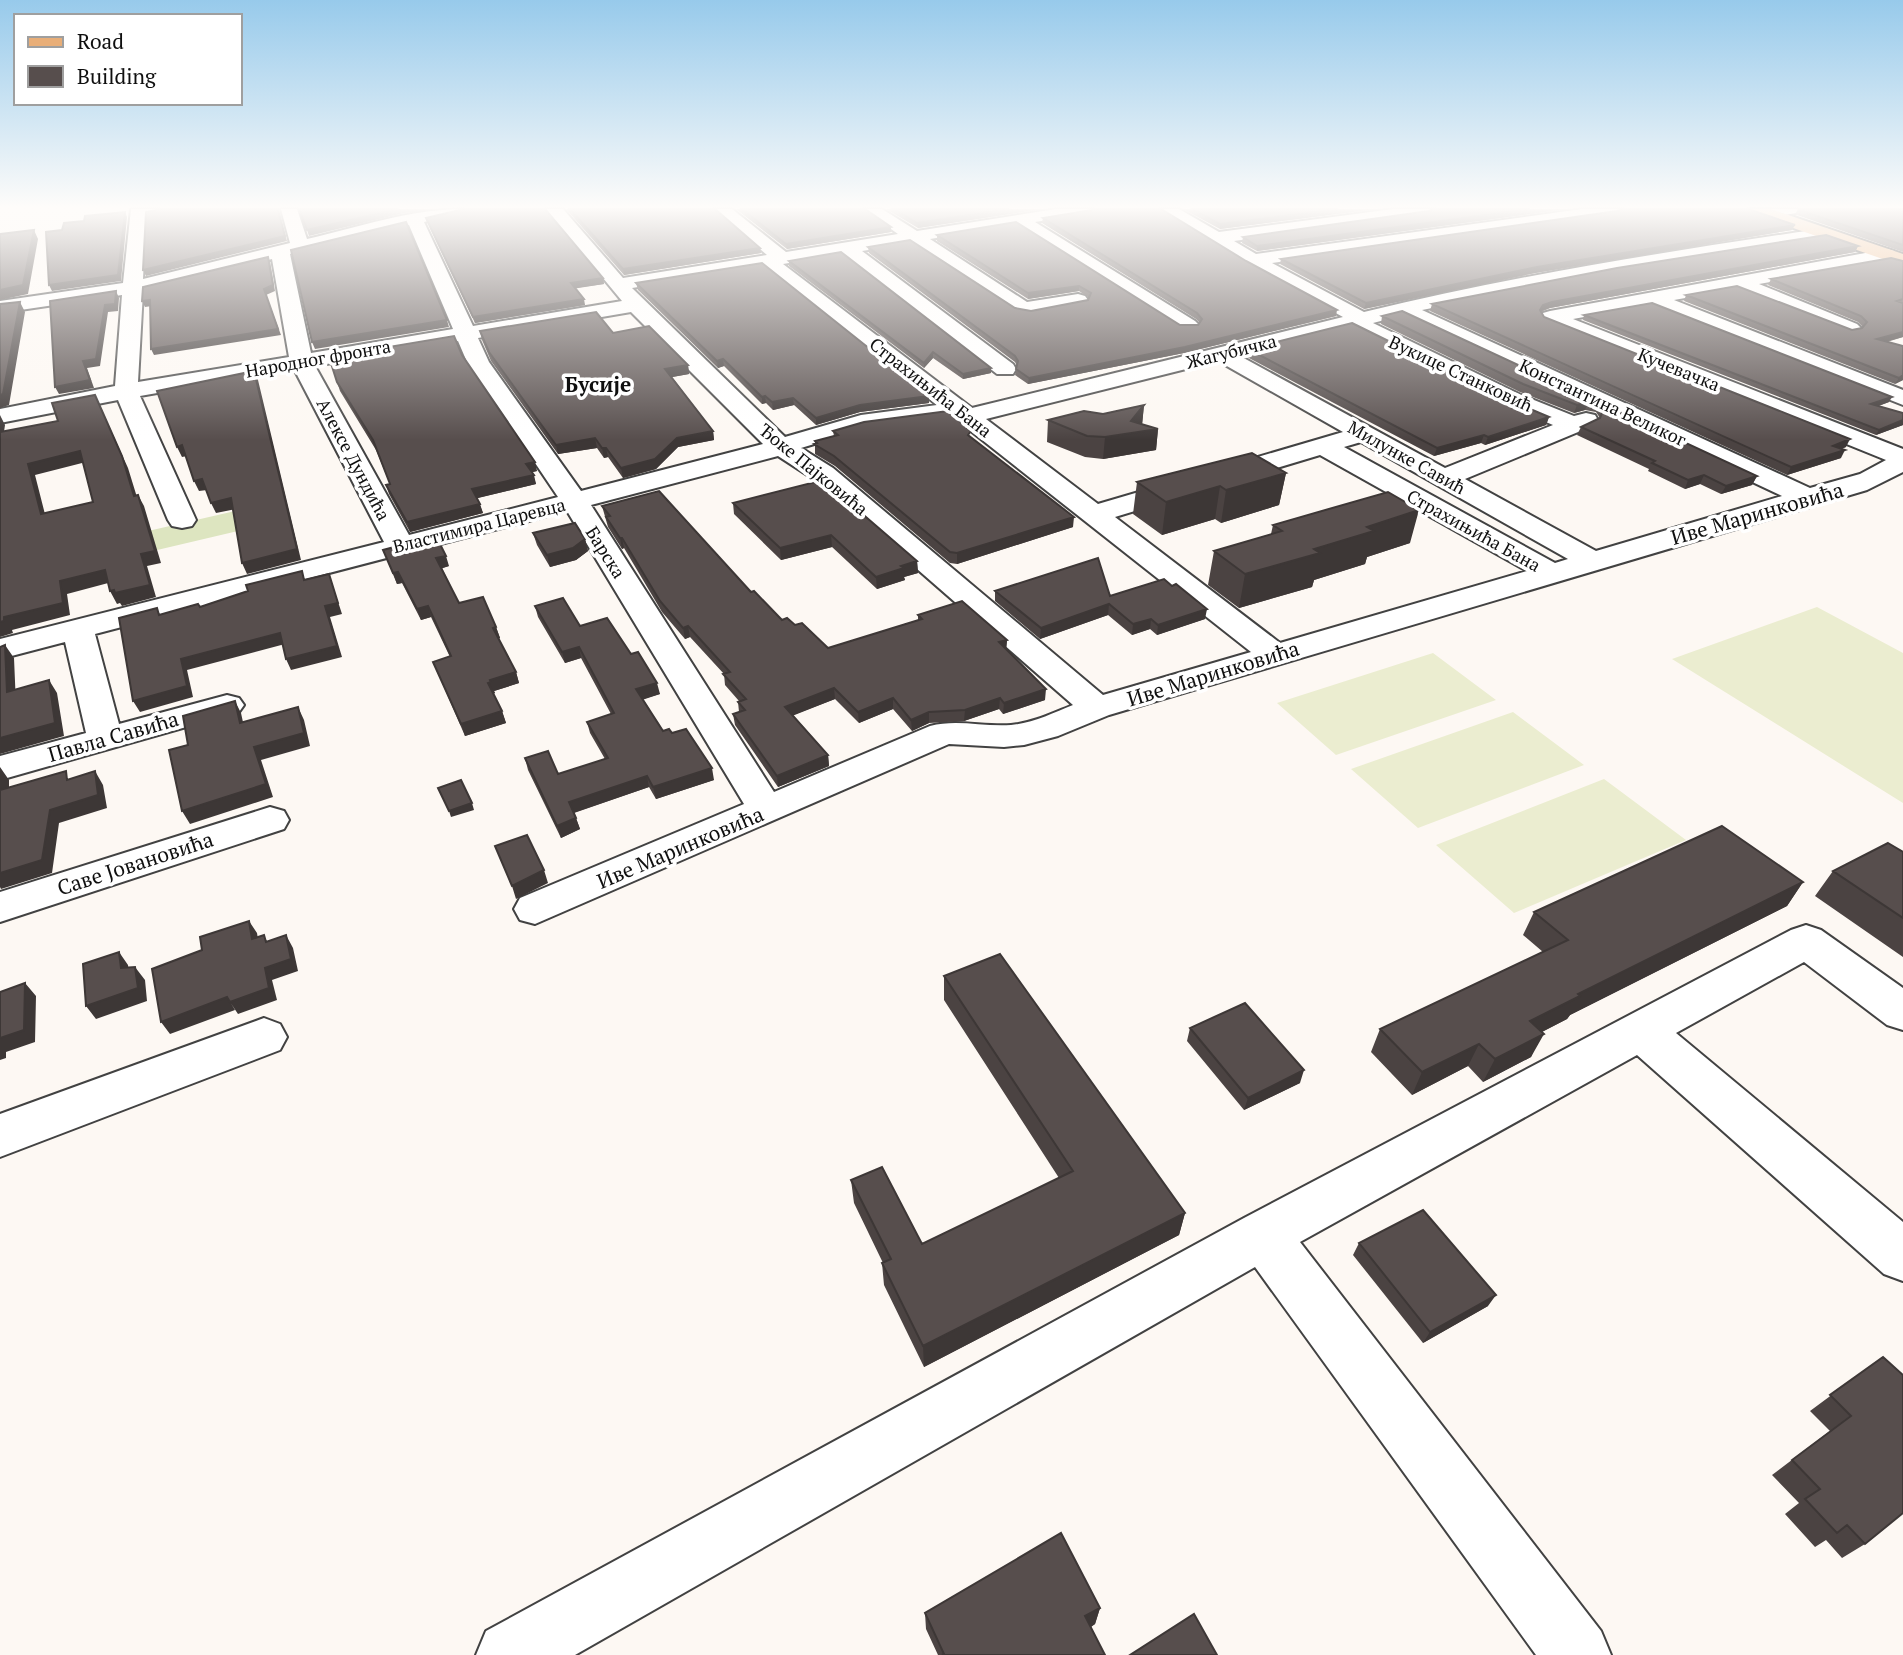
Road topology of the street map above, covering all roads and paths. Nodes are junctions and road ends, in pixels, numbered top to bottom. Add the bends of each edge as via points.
1 (136, 286) edge
2 (294, 286) edge
3 (445, 286) edge
4 (618, 286) edge
5 (808, 286) edge
6 (896, 286) edge
7 (990, 286) edge
8 (1129, 286) edge
9 (1299, 286) edge
10 (1514, 286) edge
11 (1713, 286) edge
12 (1746, 286) edge
13 (133, 287) junction
14 (1651, 298) junction
15 (1078, 300) edge
16 (636, 304) junction
17 (0, 307) edge
18 (1400, 308) junction
19 (1356, 319) junction
20 (1188, 325) edge
21 (1850, 328) edge
22 (466, 333) junction
23 (1221, 355) junction
24 (301, 361) junction
25 (1005, 369) dead end
26 (127, 391) junction
27 (1903, 398) edge
28 (1622, 411) junction
29 (963, 413) junction
30 (0, 416) edge
31 (1572, 424) junction
32 (1365, 433) junction
33 (779, 445) junction
34 (1323, 446) junction
35 (1903, 459) edge
36 (1444, 478) junction
37 (1807, 497) junction
38 (575, 502) junction
39 (1095, 514) junction
40 (182, 520) dead end
41 (400, 545) junction
42 (1593, 561) junction
43 (1552, 573) junction
44 (78, 628) junction
45 (0, 649) edge
46 (1275, 655) junction
47 (227, 705) edge
48 (1097, 708) junction
49 (105, 738) junction
50 (0, 768) edge
51 (767, 810) junction
52 (270, 820) dead end
53 (0, 907) edge
54 (535, 909) dead end
55 (1903, 1012) edge
56 (1640, 1030) junction
57 (264, 1038) dead end
58 (0, 1136) edge
59 (1264, 1235) junction
60 (1903, 1256) edge
61 (510, 1655) edge
62 (1577, 1655) edge

1 - 13 street
2 - 24 street, Алексе Дундића
3 - 22 street, Барска
4 - 16 street, Ђоке Пајковића
5 - 29 street, Страхињића Бана
6 - 25 street
7 - 15 street via 1023,308
8 - 20 street
9 - 19 street, Вукице Станковић
10 - 18 street, Жагубичка
11 - 14 street, Кучевачка
12 - 21 street
13 - 17 street
13 - 26 street
14 - 27 street
14 - 35 street, Кучевачка via 1550,317
16 - 22 street, Народног фронта
16 - 33 street, Ђоке Пајковића
18 - 19 street, Жагубичка
18 - 28 street, Константина Великог
19 - 23 street, Жагубичка
19 - 31 street, Вукице Станковић via 1511,399
22 - 24 street, Народног фронта
22 - 38 street, Барска via 484,372
23 - 29 street, Жагубичка
23 - 32 street, Милунке Савић
24 - 26 street, Народног фронта
24 - 41 street, Алексе Дундића
26 - 30 street, Народног фронта
26 - 40 street
28 - 31 street
28 - 37 street, Константина Великог
29 - 33 street, Властимира Царевца via 861,422
29 - 39 street, Страхињића Бана
31 - 36 street
32 - 34 street
32 - 36 street, Милунке Савић
33 - 38 street, Властимира Царевца
33 - 48 street, Ђоке Пајковића via 824,474
34 - 39 street
34 - 43 street, Страхињића Бана
35 - 37 street, Иве Маринковића via 1875,479
36 - 42 street, Милунке Савић
37 - 42 street, Иве Маринковића
38 - 41 street, Властимира Царевца
38 - 51 street, Барска
39 - 46 street, Страхињића Бана
41 - 44 street, Властимира Царевца
42 - 43 street, Иве Маринковића
43 - 46 street, Иве Маринковића
44 - 45 street, Властимира Царевца
44 - 49 street
46 - 48 street, Иве Маринковића
47 - 49 street, Павла Савића
48 - 51 street, Иве Маринковића via 1028,734 942,734
49 - 50 street, Павла Савића
51 - 54 street, Иве Маринковића
52 - 53 street, Саве Јовановића
55 - 56 street via 1806,941
56 - 59 street
56 - 60 street
57 - 58 street
59 - 61 street
59 - 62 street

